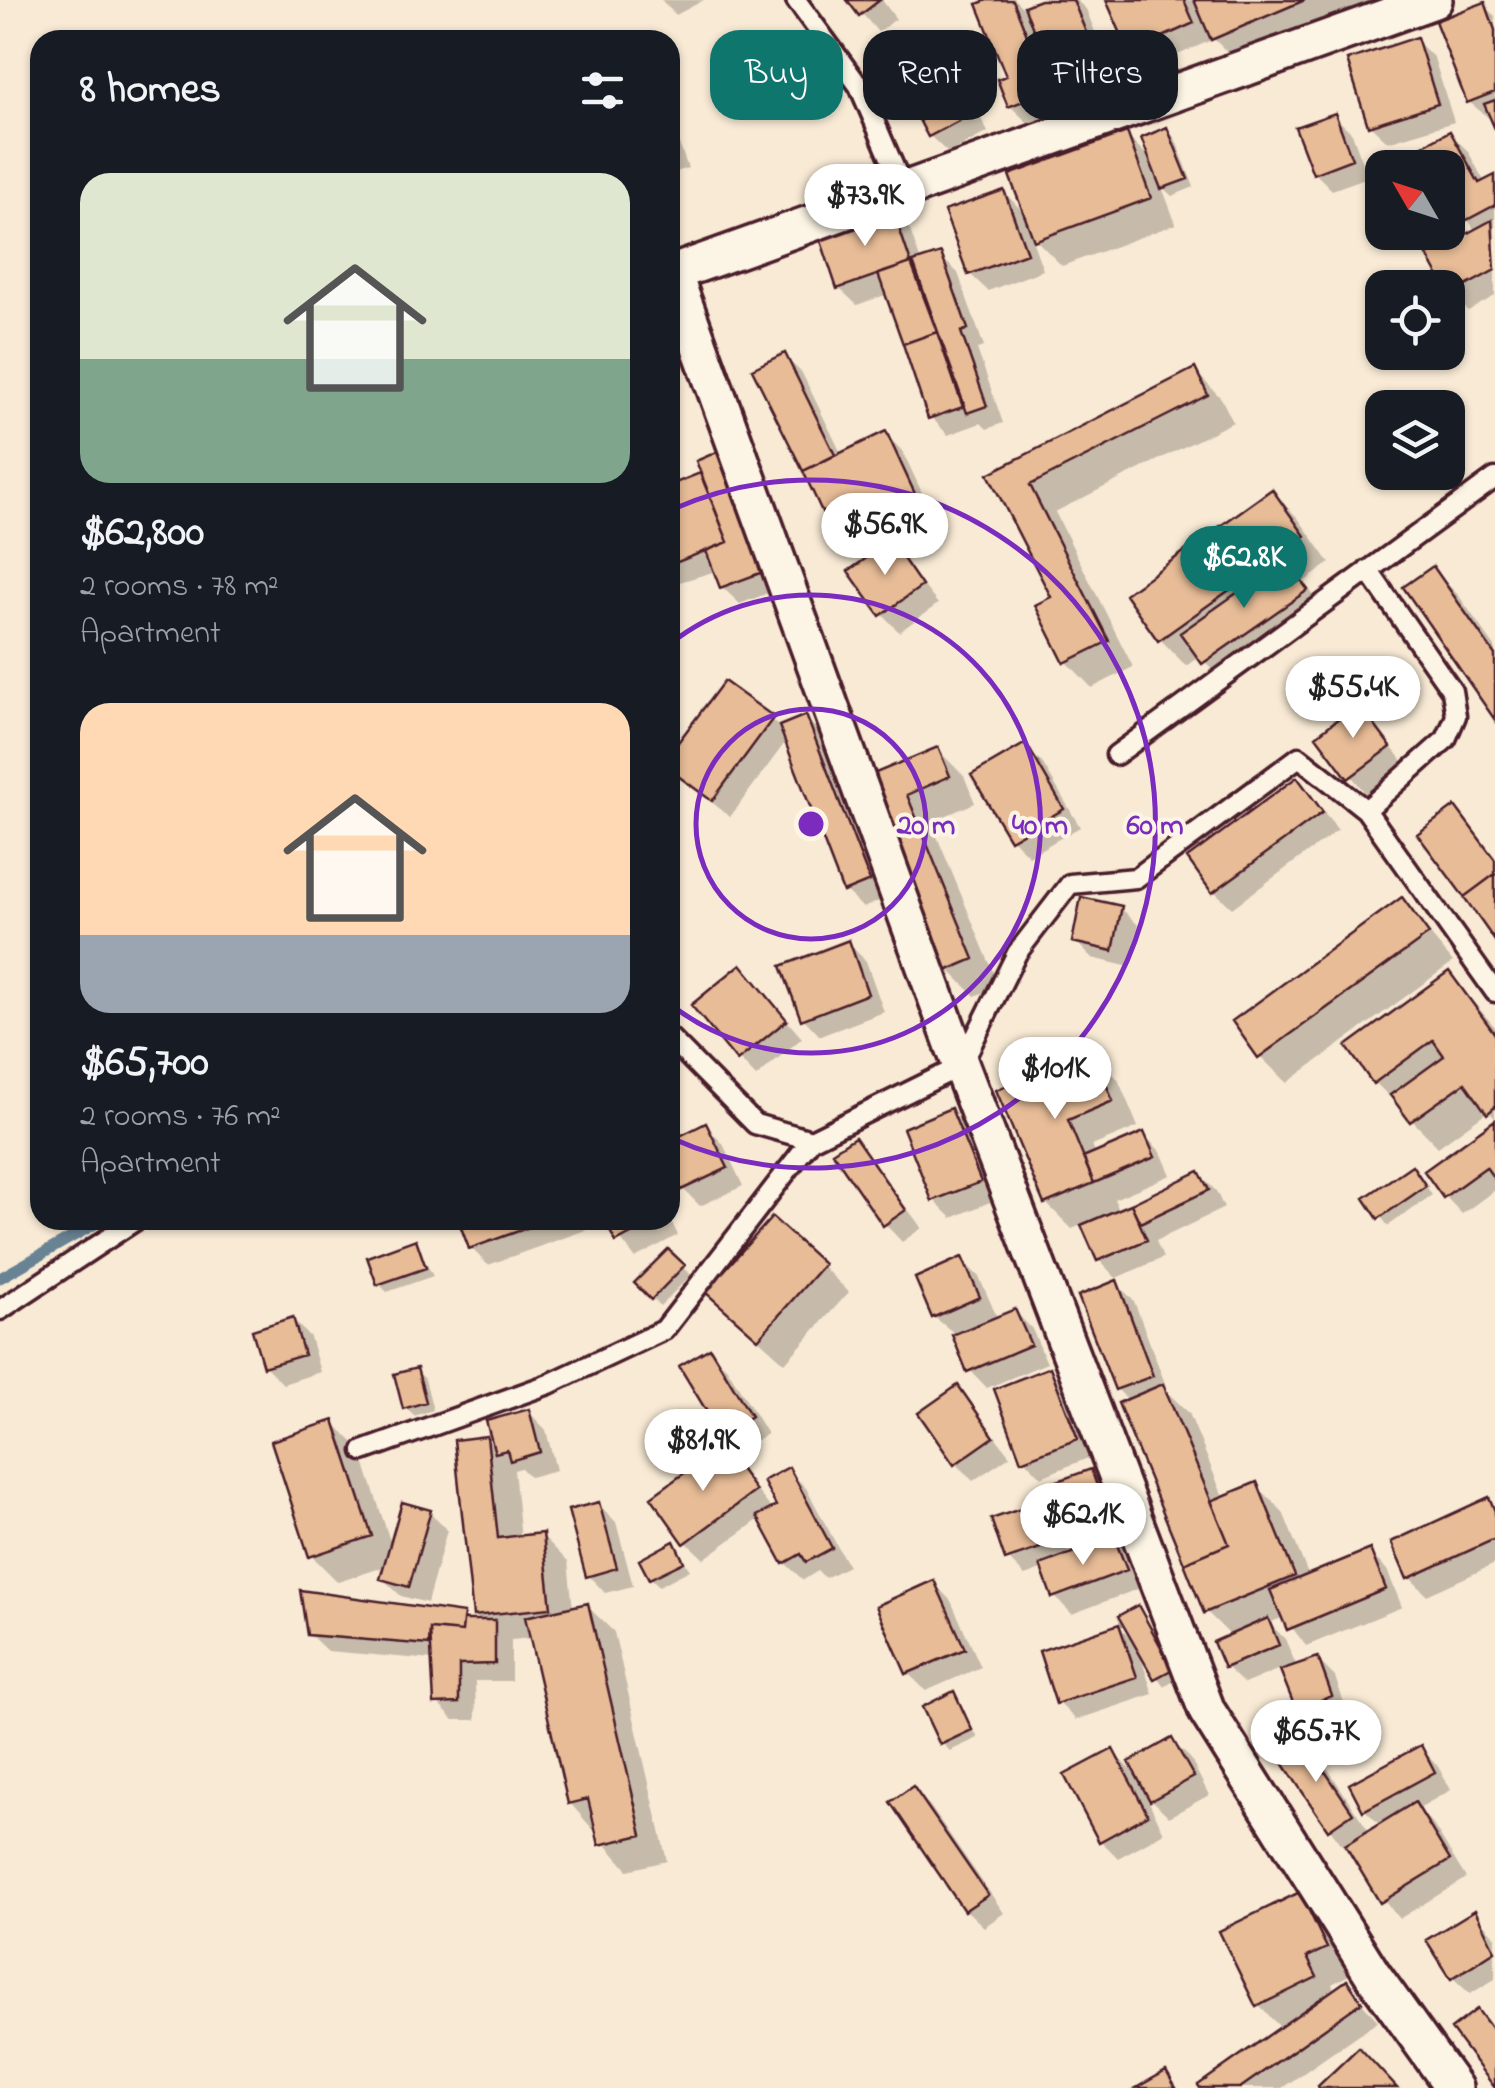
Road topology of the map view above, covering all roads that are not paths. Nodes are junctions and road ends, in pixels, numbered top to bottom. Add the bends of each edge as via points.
1 (796, 0) edge
2 (1434, 0) edge
3 (904, 190) junction
4 (680, 270) edge
5 (680, 295) edge
6 (1495, 478) edge
7 (1368, 570) junction
8 (1116, 755) dead end
9 (1366, 810) junction
10 (1495, 992) edge
11 (680, 1048) edge
12 (961, 1066) junction
13 (811, 1140) junction
14 (121, 1230) edge
15 (0, 1310) edge
16 (363, 1450) dead end
17 (1454, 2088) edge

1 - 3 lane via 859,86
2 - 3 street
3 - 4 street
5 - 12 street
6 - 7 lane
7 - 8 lane
7 - 9 lane via 1452,691 1456,716 1446,739
9 - 10 lane
9 - 12 lane via 1298,757 1136,878 1070,884 1017,954
11 - 13 lane via 755,1124
12 - 13 lane
12 - 17 street via 1207,1711 1373,1975
13 - 16 lane via 664,1330 549,1384
14 - 15 lane

